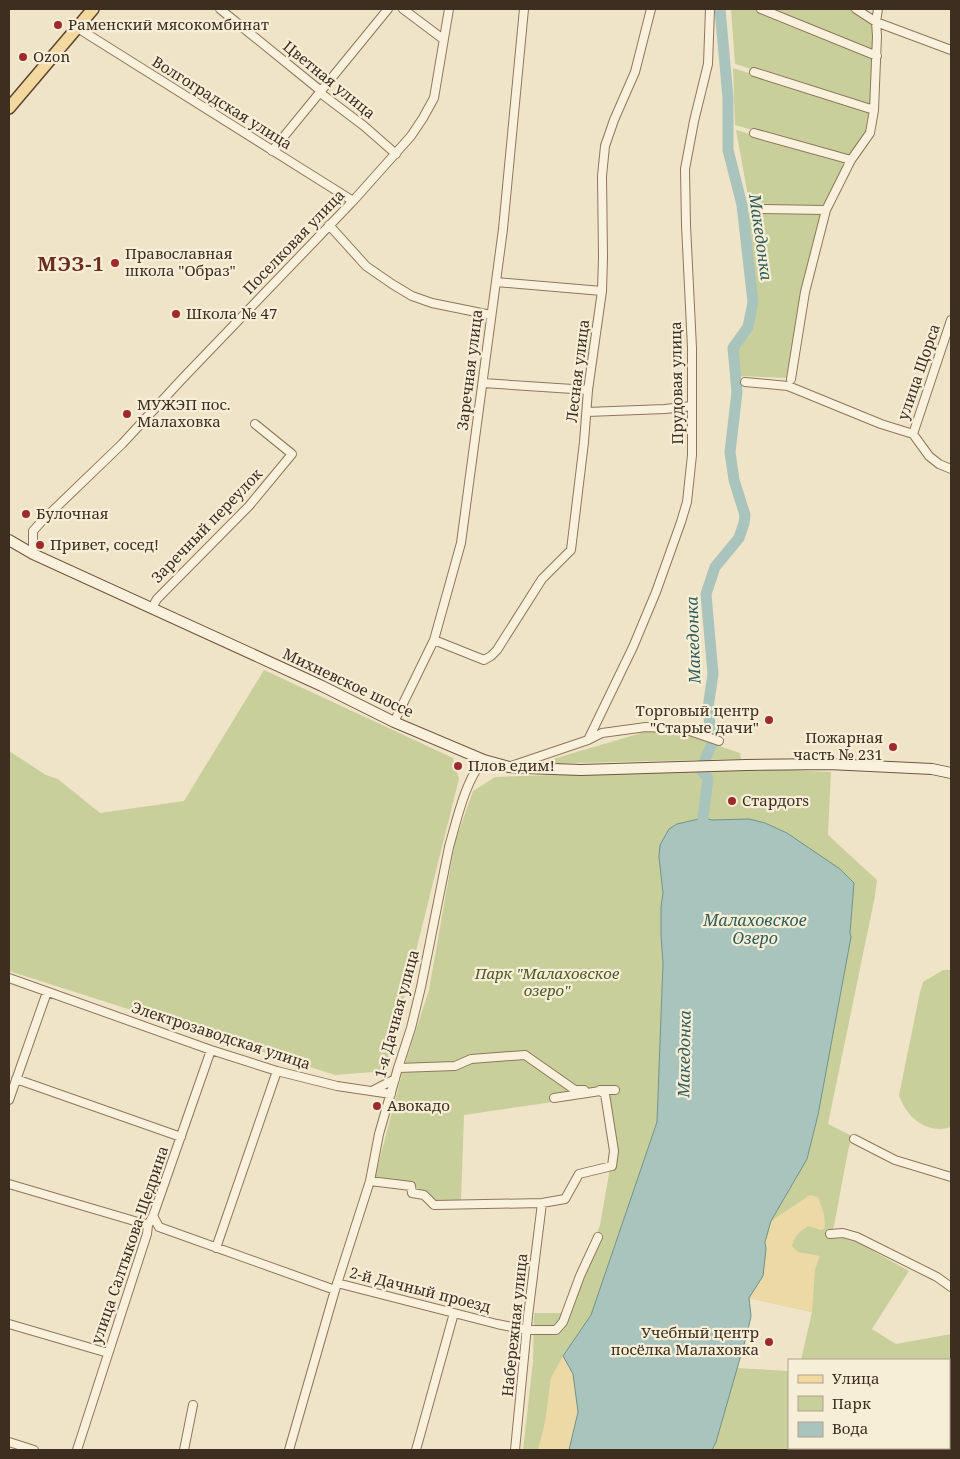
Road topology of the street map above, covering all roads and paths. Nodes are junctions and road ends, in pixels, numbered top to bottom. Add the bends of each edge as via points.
1 (92, 9) edge
2 (220, 9) edge
3 (388, 9) edge
4 (403, 9) edge
5 (448, 9) edge
6 (524, 9) edge
7 (651, 9) edge
8 (710, 9) edge
9 (761, 9) edge
10 (856, 9) edge
11 (878, 9) edge
12 (876, 22) junction
13 (76, 27) junction
14 (444, 39) junction
15 (951, 50) edge
16 (877, 56) junction
17 (754, 72) dead end
18 (321, 92) junction
19 (9, 108) edge
20 (874, 110) junction
21 (754, 133) dead end
22 (272, 151) junction
23 (396, 154) junction
24 (851, 160) junction
25 (353, 201) junction
26 (759, 209) dead end
27 (826, 210) junction
28 (329, 225) junction
29 (496, 282) junction
30 (602, 292) junction
31 (491, 315) junction
32 (951, 320) edge
33 (792, 379) dead end
34 (745, 382) dead end
35 (482, 383) junction
36 (588, 390) junction
37 (692, 406) junction
38 (587, 412) junction
39 (255, 424) dead end
40 (912, 434) junction
41 (951, 469) edge
42 (9, 540) edge
43 (33, 554) junction
44 (152, 608) junction
45 (434, 640) junction
46 (394, 722) junction
47 (588, 740) junction
48 (719, 741) dead end
49 (484, 760) junction
50 (509, 767) junction
51 (951, 773) edge
52 (9, 978) edge
53 (46, 992) junction
54 (211, 1050) junction
55 (398, 1068) junction
56 (277, 1071) junction
57 (16, 1079) junction
58 (395, 1079) junction
59 (615, 1090) dead end
60 (372, 1091) junction
61 (391, 1094) junction
62 (554, 1098) dead end
63 (9, 1100) edge
64 (181, 1137) junction
65 (854, 1139) dead end
66 (951, 1177) edge
67 (370, 1181) junction
68 (9, 1184) edge
69 (542, 1203) junction
70 (154, 1216) junction
71 (148, 1225) junction
72 (159, 1227) junction
73 (147, 1234) junction
74 (830, 1234) dead end
75 (598, 1237) dead end
76 (216, 1248) junction
77 (336, 1287) junction
78 (951, 1287) edge
79 (454, 1313) junction
80 (9, 1324) edge
81 (527, 1330) junction
82 (108, 1353) junction
83 (193, 1405) dead end
84 (9, 1442) edge
85 (34, 1450) edge
86 (77, 1450) edge
87 (184, 1450) edge
88 (288, 1450) edge
89 (416, 1450) edge
90 (515, 1450) edge

1 - 13 main road
2 - 18 street, Цветная улица
3 - 18 street
4 - 14 street
5 - 14 street, Поселковая улица
6 - 29 street, Заречная улица
7 - 30 street, Лесная улица via 635,72 605,146
8 - 37 street, Прудовая улица via 708,64 685,169
9 - 16 street
10 - 12 street
11 - 12 street
12 - 15 street
12 - 16 street
13 - 19 main road
13 - 22 street, Волгоградская улица
14 - 23 street, Поселковая улица via 434,98
16 - 20 street
17 - 20 street
18 - 22 street
18 - 23 street, Цветная улица
20 - 24 street via 870,133
21 - 24 street
22 - 25 street, Волгоградская улица
23 - 25 street, Поселковая улица
24 - 27 street
25 - 28 street, Поселковая улица
26 - 27 street
27 - 33 street via 804,292
28 - 31 street via 366,266 412,296
28 - 43 street, Поселковая улица via 122,444 41,522 33,531
29 - 30 street
29 - 31 street, Заречная улица
30 - 36 street, Лесная улица
31 - 35 street, Заречная улица
32 - 40 street, улица Щорса
34 - 40 street via 788,386
35 - 36 street
35 - 45 street, Заречная улица via 461,543
36 - 38 street, Лесная улица
37 - 38 street
37 - 47 street, Прудовая улица via 692,455 683,518 637,638
38 - 45 street, Лесная улица via 571,550 542,579 491,656 484,660
39 - 44 street, Заречный переулок via 292,454 249,506 156,599
40 - 41 street via 929,456
42 - 43 main road, Михневское шоссе
43 - 44 main road, Михневское шоссе
44 - 46 main road, Михневское шоссе
45 - 46 street, Заречная улица
46 - 49 main road, Михневское шоссе
47 - 48 street via 602,733 646,727 684,729
47 - 50 street
49 - 50 main road, Михневское шоссе
49 - 55 street, 1-я Дачная улица via 467,789 454,828 421,987
50 - 51 main road, Михневское шоссе via 581,770 829,764 932,768
52 - 53 street, Электрозаводская улица
53 - 54 street, Электрозаводская улица
53 - 57 street
54 - 56 street, Электрозаводская улица
54 - 64 street, улица Салтыкова-Щедрина
55 - 58 street, 1-я Дачная улица
55 - 59 street via 455,1066 471,1059 525,1055 575,1090
56 - 60 street, Электрозаводская улица
56 - 76 street
57 - 63 street
57 - 64 street
58 - 60 street
58 - 61 street, 1-я Дачная улица
60 - 61 street, Электрозаводская улица
61 - 67 street, 1-я Дачная улица
62 - 69 street via 600,1091 605,1094 614,1151 612,1166 579,1174 564,1199
64 - 70 street, улица Салтыкова-Щедрина
65 - 66 street via 895,1160
67 - 69 street via 411,1186 412,1193 424,1195 434,1205
67 - 77 street, 1-я Дачная улица
68 - 71 street
69 - 81 street, Набережная улица
70 - 71 street, улица Салтыкова-Щедрина
70 - 72 street
71 - 73 street, улица Салтыкова-Щедрина
72 - 73 street
72 - 76 street, 2-й Дачный проезд
73 - 82 street, улица Салтыкова-Щедрина
74 - 78 street via 857,1237
75 - 81 street, 2-й Дачный проезд via 563,1322 556,1330
76 - 77 street, 2-й Дачный проезд
77 - 79 street, 2-й Дачный проезд
77 - 88 street, 1-я Дачная улица
79 - 81 street, 2-й Дачный проезд
79 - 89 street
80 - 82 street
81 - 90 street, Набережная улица
82 - 86 street, улица Салтыкова-Щедрина
83 - 87 street
84 - 85 street

